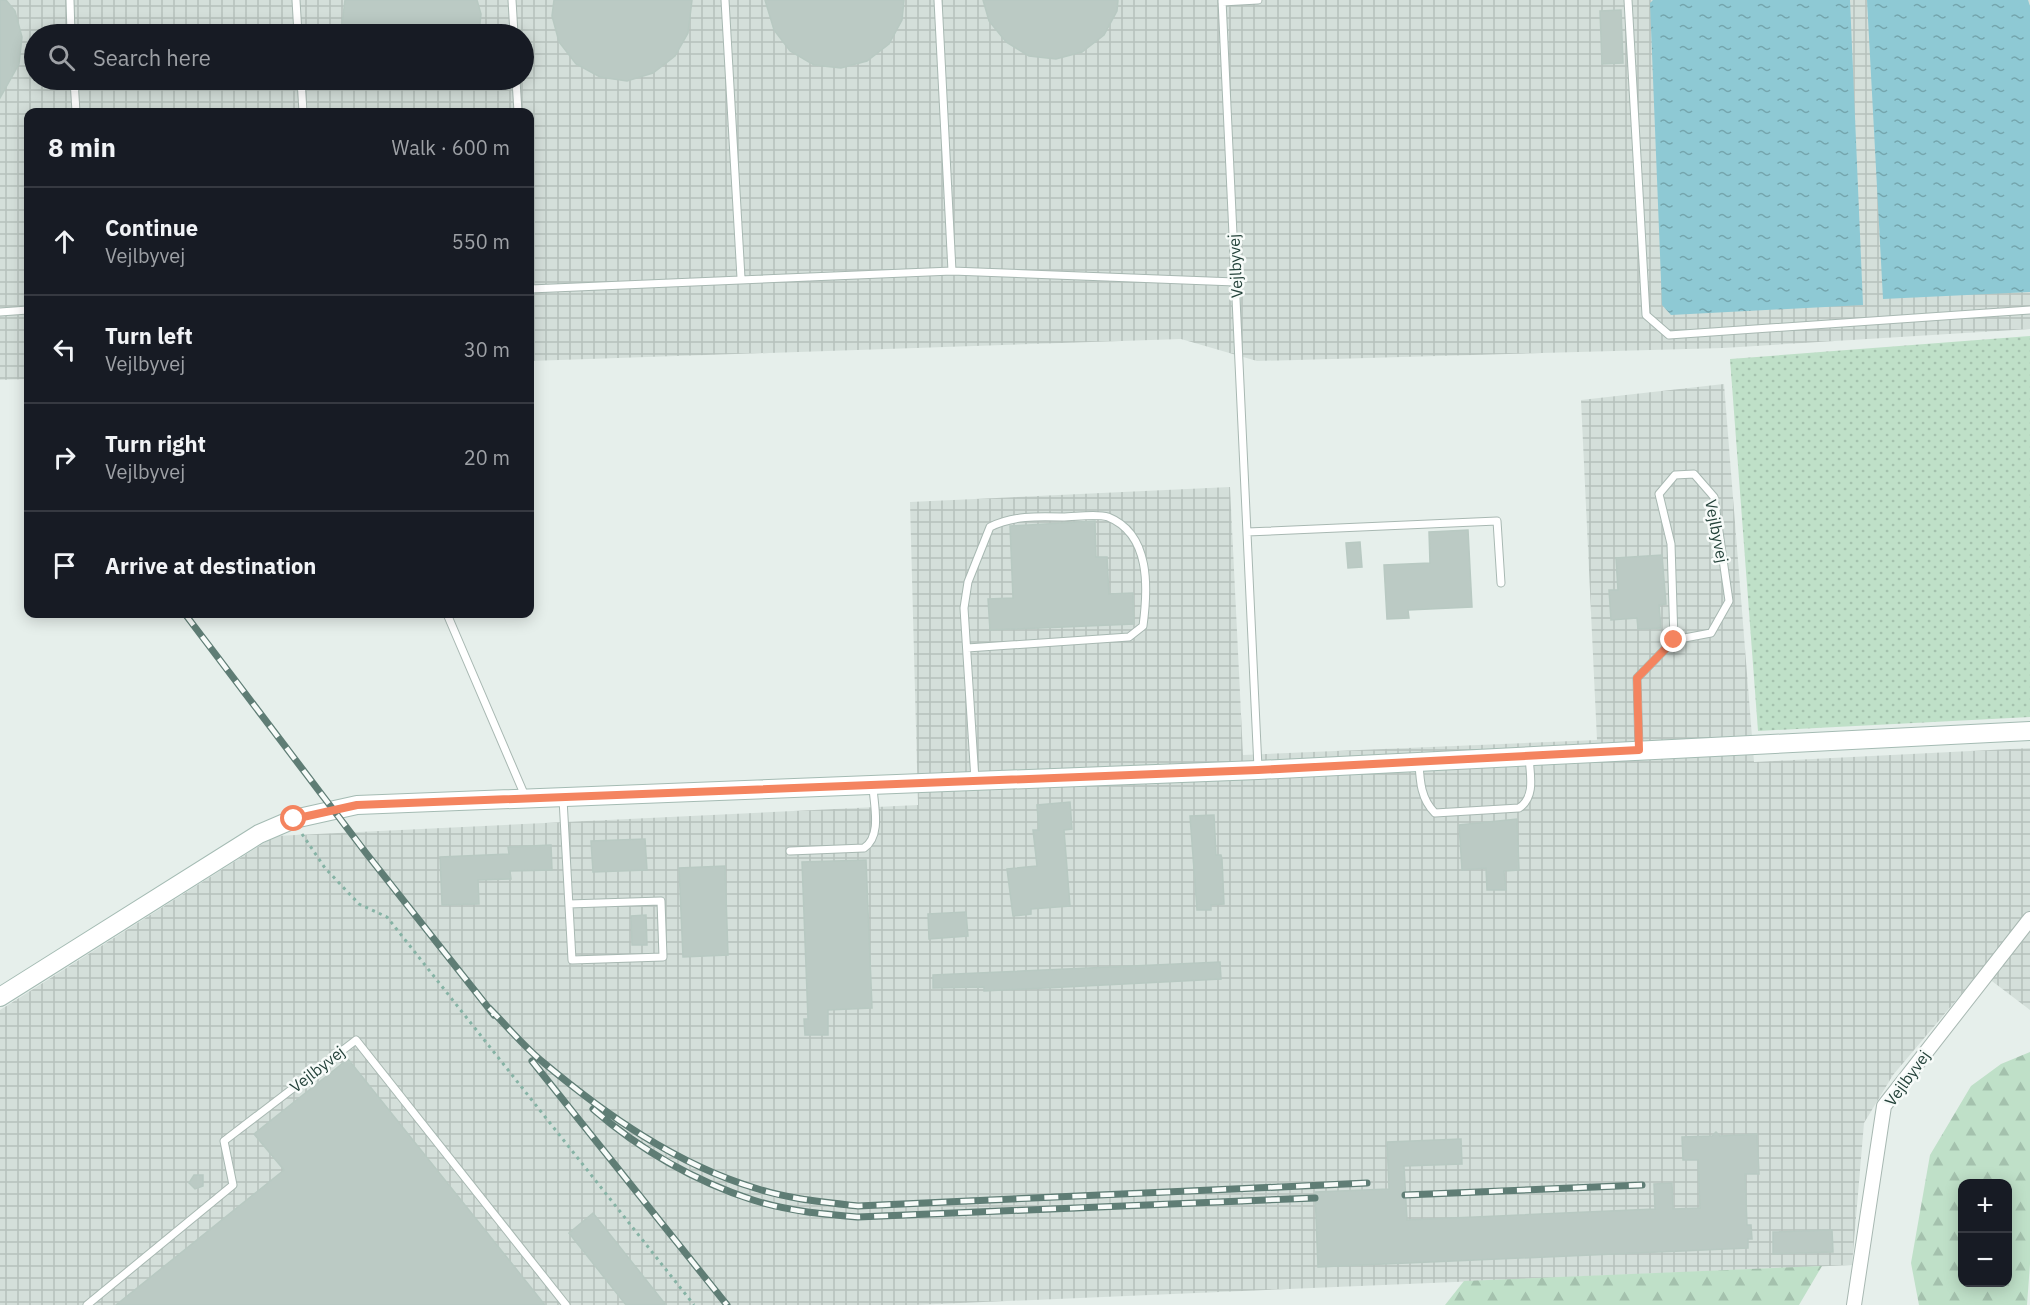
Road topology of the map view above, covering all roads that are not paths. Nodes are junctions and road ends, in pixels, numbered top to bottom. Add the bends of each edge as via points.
1 (70, 0) edge
2 (296, 0) edge
3 (512, 0) edge
4 (725, 0) edge
5 (938, 0) edge
6 (1258, 0) edge
7 (1628, 0) edge
8 (1222, 1) edge
9 (71, 24) edge
10 (297, 24) edge
11 (513, 24) edge
12 (75, 90) edge
13 (302, 90) edge
14 (517, 90) edge
15 (76, 108) edge
16 (303, 108) edge
17 (518, 108) edge
18 (952, 271) junction
19 (741, 278) junction
20 (1235, 282) junction
21 (534, 289) edge
22 (24, 310) edge
23 (2030, 310) edge
24 (0, 312) edge
25 (1247, 532) junction
26 (1501, 583) dead end
27 (449, 618) edge
28 (1674, 640) junction
29 (967, 648) junction
30 (2030, 731) edge
31 (1639, 750) junction
32 (1529, 755) junction
33 (1419, 760) junction
34 (1258, 770) junction
35 (975, 780) junction
36 (873, 784) junction
37 (562, 797) junction
38 (526, 798) junction
39 (790, 851) dead end
40 (569, 904) junction
41 (2030, 919) edge
42 (0, 997) edge
43 (87, 1305) edge
44 (567, 1305) edge
45 (1854, 1305) edge

1 - 9 lane
2 - 10 lane
3 - 11 lane
4 - 19 lane
5 - 18 lane
6 - 8 lane
7 - 23 lane via 1646,315 1669,335
8 - 20 lane, Vejlbyvej
12 - 15 lane
13 - 16 lane
14 - 17 lane
18 - 19 lane
18 - 20 lane
19 - 21 lane
20 - 25 lane, Vejlbyvej
22 - 24 lane
25 - 26 lane via 1497,521
25 - 34 lane, Vejlbyvej
27 - 38 lane
28 - 28 lane, Vejlbyvej via 1671,544 1659,494 1676,476 1694,474 1714,497 1729,601 1711,633
28 - 31 lane via 1637,678
29 - 29 lane via 964,608 968,582 990,527 1006,519 1107,517 1130,533 1142,554 1148,590 1143,626 1130,637
29 - 35 lane
30 - 31 street
31 - 32 street
32 - 33 street
32 - 33 lane via 1531,793 1520,808 1435,813 1425,803
33 - 34 street
34 - 35 street
35 - 36 street
36 - 37 street
36 - 39 lane via 872,843 864,848
37 - 38 street
37 - 40 lane
38 - 42 street via 357,805 294,819 259,834
40 - 40 lane via 572,960 663,957 661,901
41 - 45 street, Vejlbyvej via 1884,1106
43 - 44 lane, Vejlbyvej via 233,1185 224,1141 356,1040

